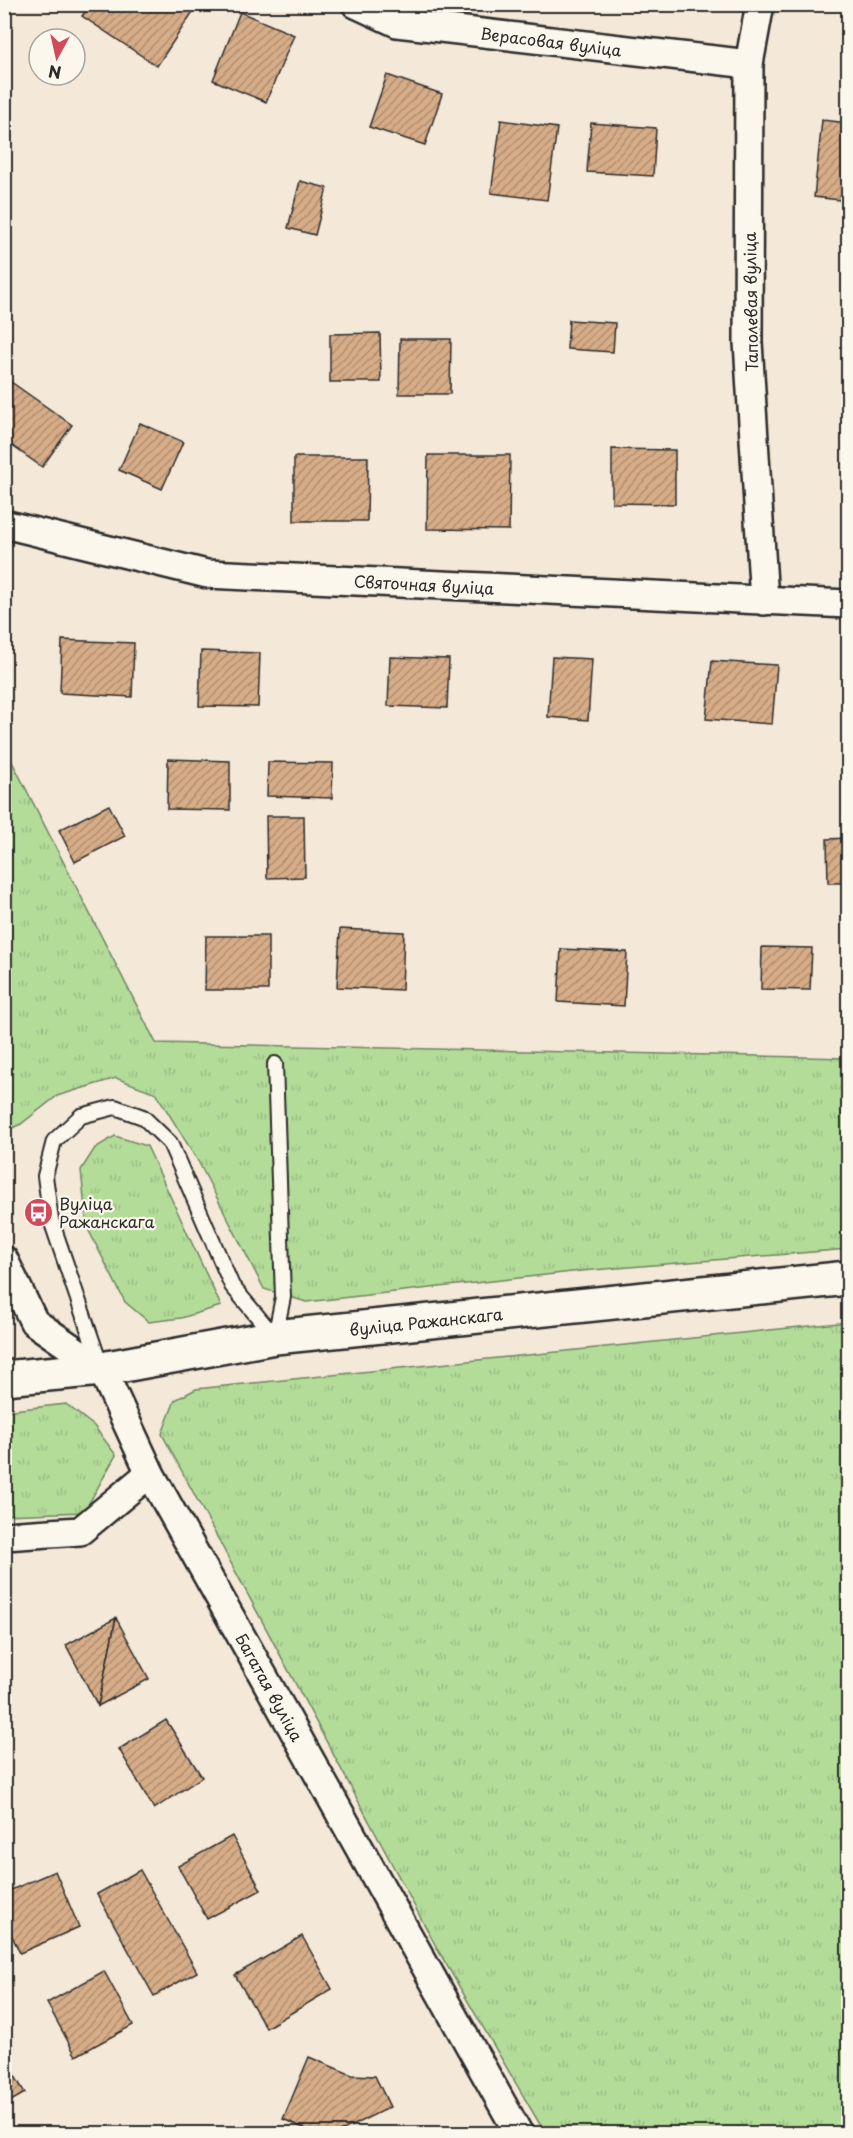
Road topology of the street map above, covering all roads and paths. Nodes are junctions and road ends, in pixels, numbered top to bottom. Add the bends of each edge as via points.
1 (356, 4) edge
2 (760, 4) edge
3 (749, 64) junction
4 (4, 524) edge
5 (764, 601) junction
6 (849, 604) edge
7 (275, 1064) dead end
8 (4, 1260) edge
9 (849, 1278) edge
10 (275, 1337) junction
11 (102, 1369) junction
12 (4, 1378) edge
13 (150, 1473) junction
14 (4, 1536) edge
15 (519, 2133) edge

1 - 3 street, Верасовая вуліца via 397,23
2 - 3 street, Таполевая вуліца
3 - 5 street, Таполевая вуліца via 748,342
4 - 5 street, Святочная вуліца via 207,574
5 - 6 street, Святочная вуліца
7 - 10 lane via 283,1297
8 - 11 street via 34,1322
9 - 10 street, вуліца Ражанскага
10 - 11 street, вуліца Ражанскага
10 - 11 lane via 232,1286 170,1143 144,1117 115,1107 81,1116 54,1141 45,1176 51,1220
11 - 12 street, вуліца Ражанскага
11 - 13 street, Багатая вуліца
13 - 14 street via 80,1531
13 - 15 street, Багатая вуліца

